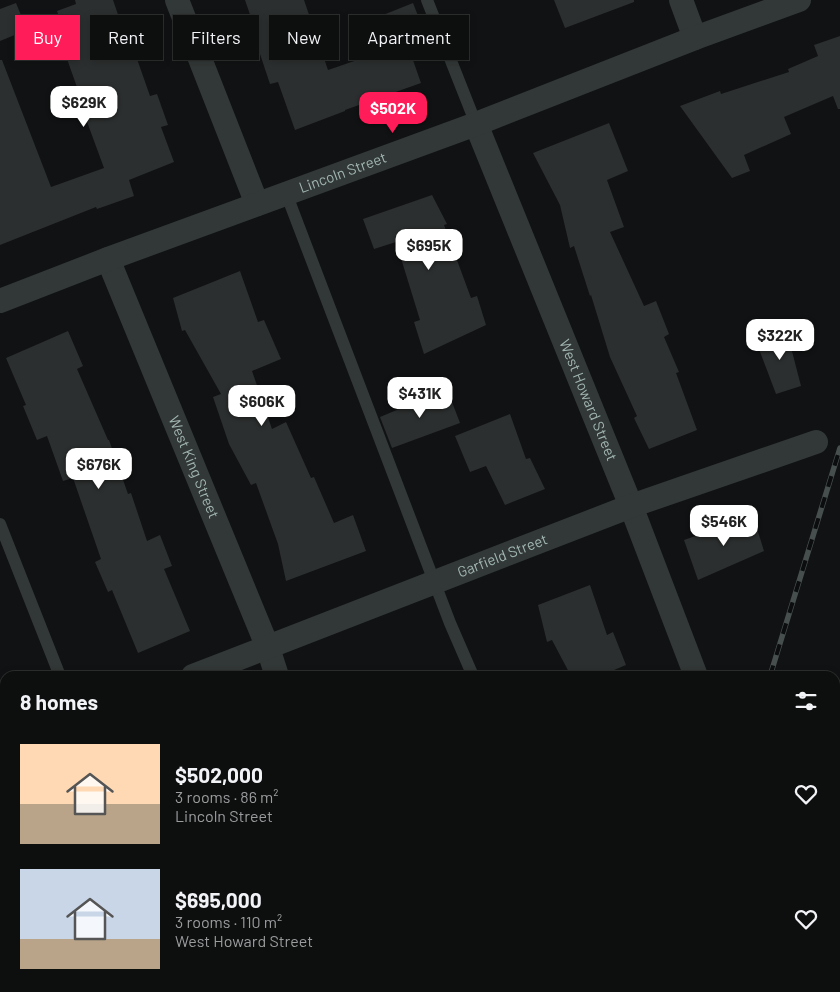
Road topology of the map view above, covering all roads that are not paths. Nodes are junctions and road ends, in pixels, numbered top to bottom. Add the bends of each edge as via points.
1 (177, 0) edge
2 (427, 0) edge
3 (681, 0) edge
4 (798, 0) edge
5 (694, 38) junction
6 (476, 124) junction
7 (286, 193) junction
8 (257, 204) junction
9 (108, 259) junction
10 (0, 301) edge
11 (816, 442) dead end
12 (631, 506) junction
13 (0, 524) edge
14 (434, 583) junction
15 (268, 648) junction
16 (58, 671) edge
17 (206, 671) edge
18 (275, 671) edge
19 (471, 671) edge
20 (694, 671) edge

1 - 8 street
2 - 6 lane
3 - 5 street
4 - 5 street, Lincoln Street
5 - 6 street, Lincoln Street
6 - 7 street, Lincoln Street
6 - 12 street, West Howard Street
7 - 8 street, Lincoln Street
7 - 14 lane
8 - 9 street, Lincoln Street
9 - 10 street, Lincoln Street
9 - 15 street, West King Street
11 - 12 street, Garfield Street
12 - 14 street, Garfield Street
12 - 20 street, West Howard Street
13 - 16 lane
14 - 15 street, Garfield Street
14 - 19 lane
15 - 17 street, Garfield Street
15 - 18 street, West King Street

